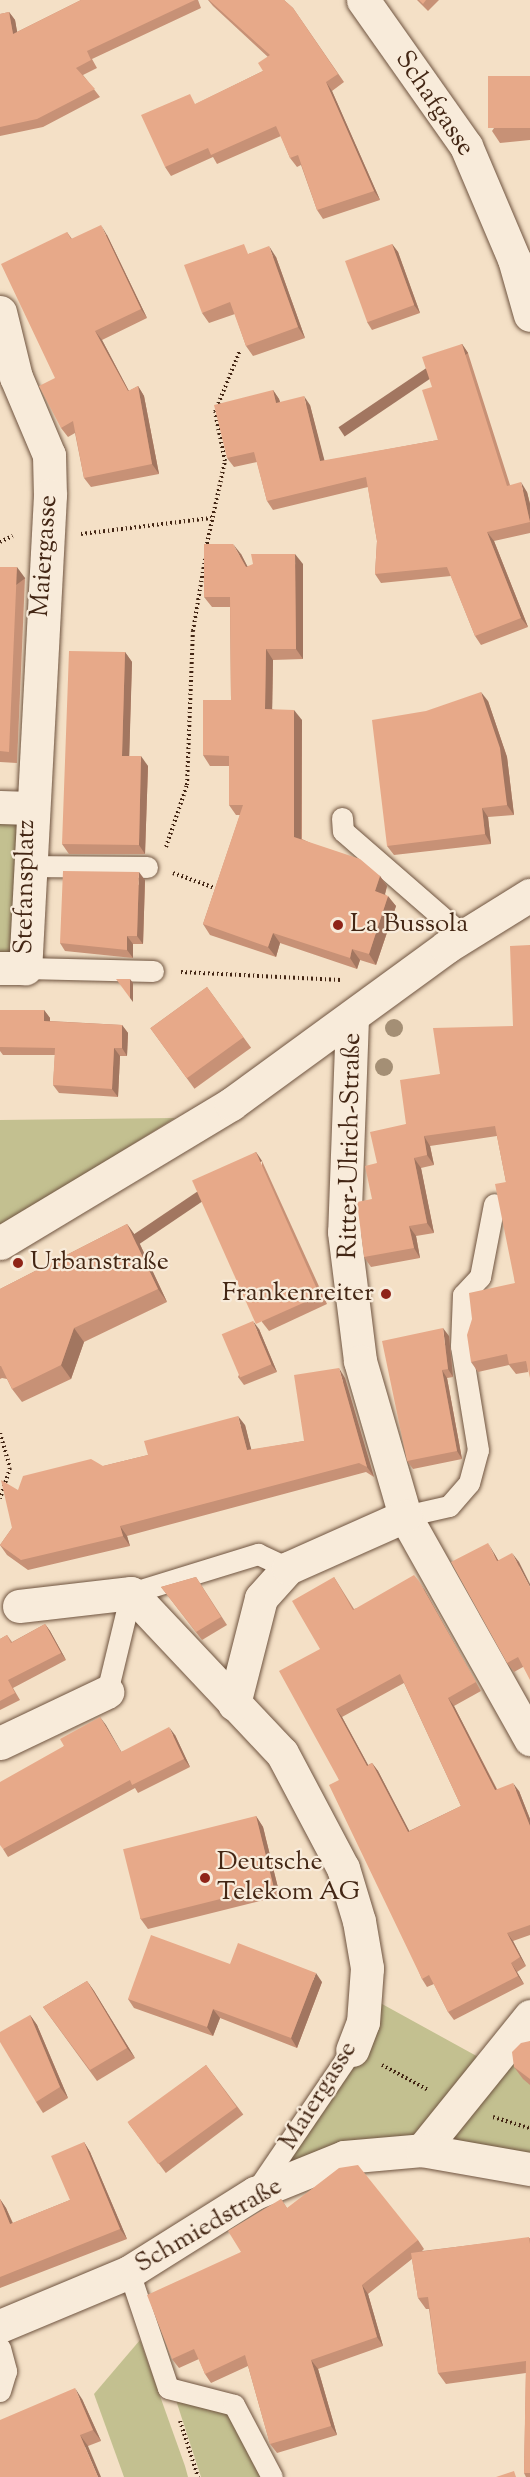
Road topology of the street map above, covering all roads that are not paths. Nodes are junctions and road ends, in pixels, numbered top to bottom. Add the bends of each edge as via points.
1 (363, 0) edge
2 (0, 312) edge
3 (530, 315) edge
4 (8, 381) edge
5 (15, 808) edge
6 (342, 818) dead end
7 (28, 866) junction
8 (153, 867) road end
9 (530, 895) edge
10 (464, 936) junction
11 (13, 968) edge
12 (153, 971) road end
13 (352, 1018) junction
14 (494, 1204) edge
15 (0, 1243) edge
16 (405, 1516) junction
17 (288, 1568) junction
18 (131, 1593) junction
19 (9, 1601) edge
20 (107, 1692) joint
21 (234, 1704) junction
22 (530, 1739) edge
23 (0, 1743) edge
24 (530, 2016) edge
25 (352, 2050) joint
26 (422, 2150) junction
27 (530, 2169) edge
28 (255, 2193) junction
29 (129, 2272) junction
30 (0, 2326) edge
31 (0, 2348) edge
32 (0, 2391) edge
33 (272, 2477) edge

1 - 3 street, Schafgasse via 466,146 514,259
2 - 4 street, Maiergasse
4 - 5 street, Maiergasse via 49,455 45,539
5 - 7 street, Stefansplatz
6 - 10 lane via 343,831
7 - 8 lane
7 - 11 street, Stefansplatz
9 - 10 street, Ritter-Ulrich-Straße
10 - 13 street, Ritter-Ulrich-Straße
11 - 12 lane
13 - 15 street via 231,1104
13 - 16 street, Ritter-Ulrich-Straße via 344,1232 360,1361
14 - 16 lane via 480,1277 463,1295 461,1346 478,1450 469,1483 449,1506
16 - 17 street
16 - 22 street, Ritter-Ulrich-Straße
17 - 18 lane via 258,1554
17 - 21 street via 261,1598
18 - 19 street
18 - 20 lane
18 - 21 street, Maiergasse
20 - 23 street
21 - 25 street, Maiergasse via 282,1753 343,1868 367,1968 363,2022
24 - 26 street via 455,2104
25 - 28 lane, Maiergasse
26 - 27 street, Schmiedstraße
26 - 28 street, Schmiedstraße via 344,2157
28 - 29 street, Schmiedstraße
29 - 30 street, Schmiedstraße
29 - 33 lane via 168,2388 234,2405
31 - 32 lane via 6,2371

